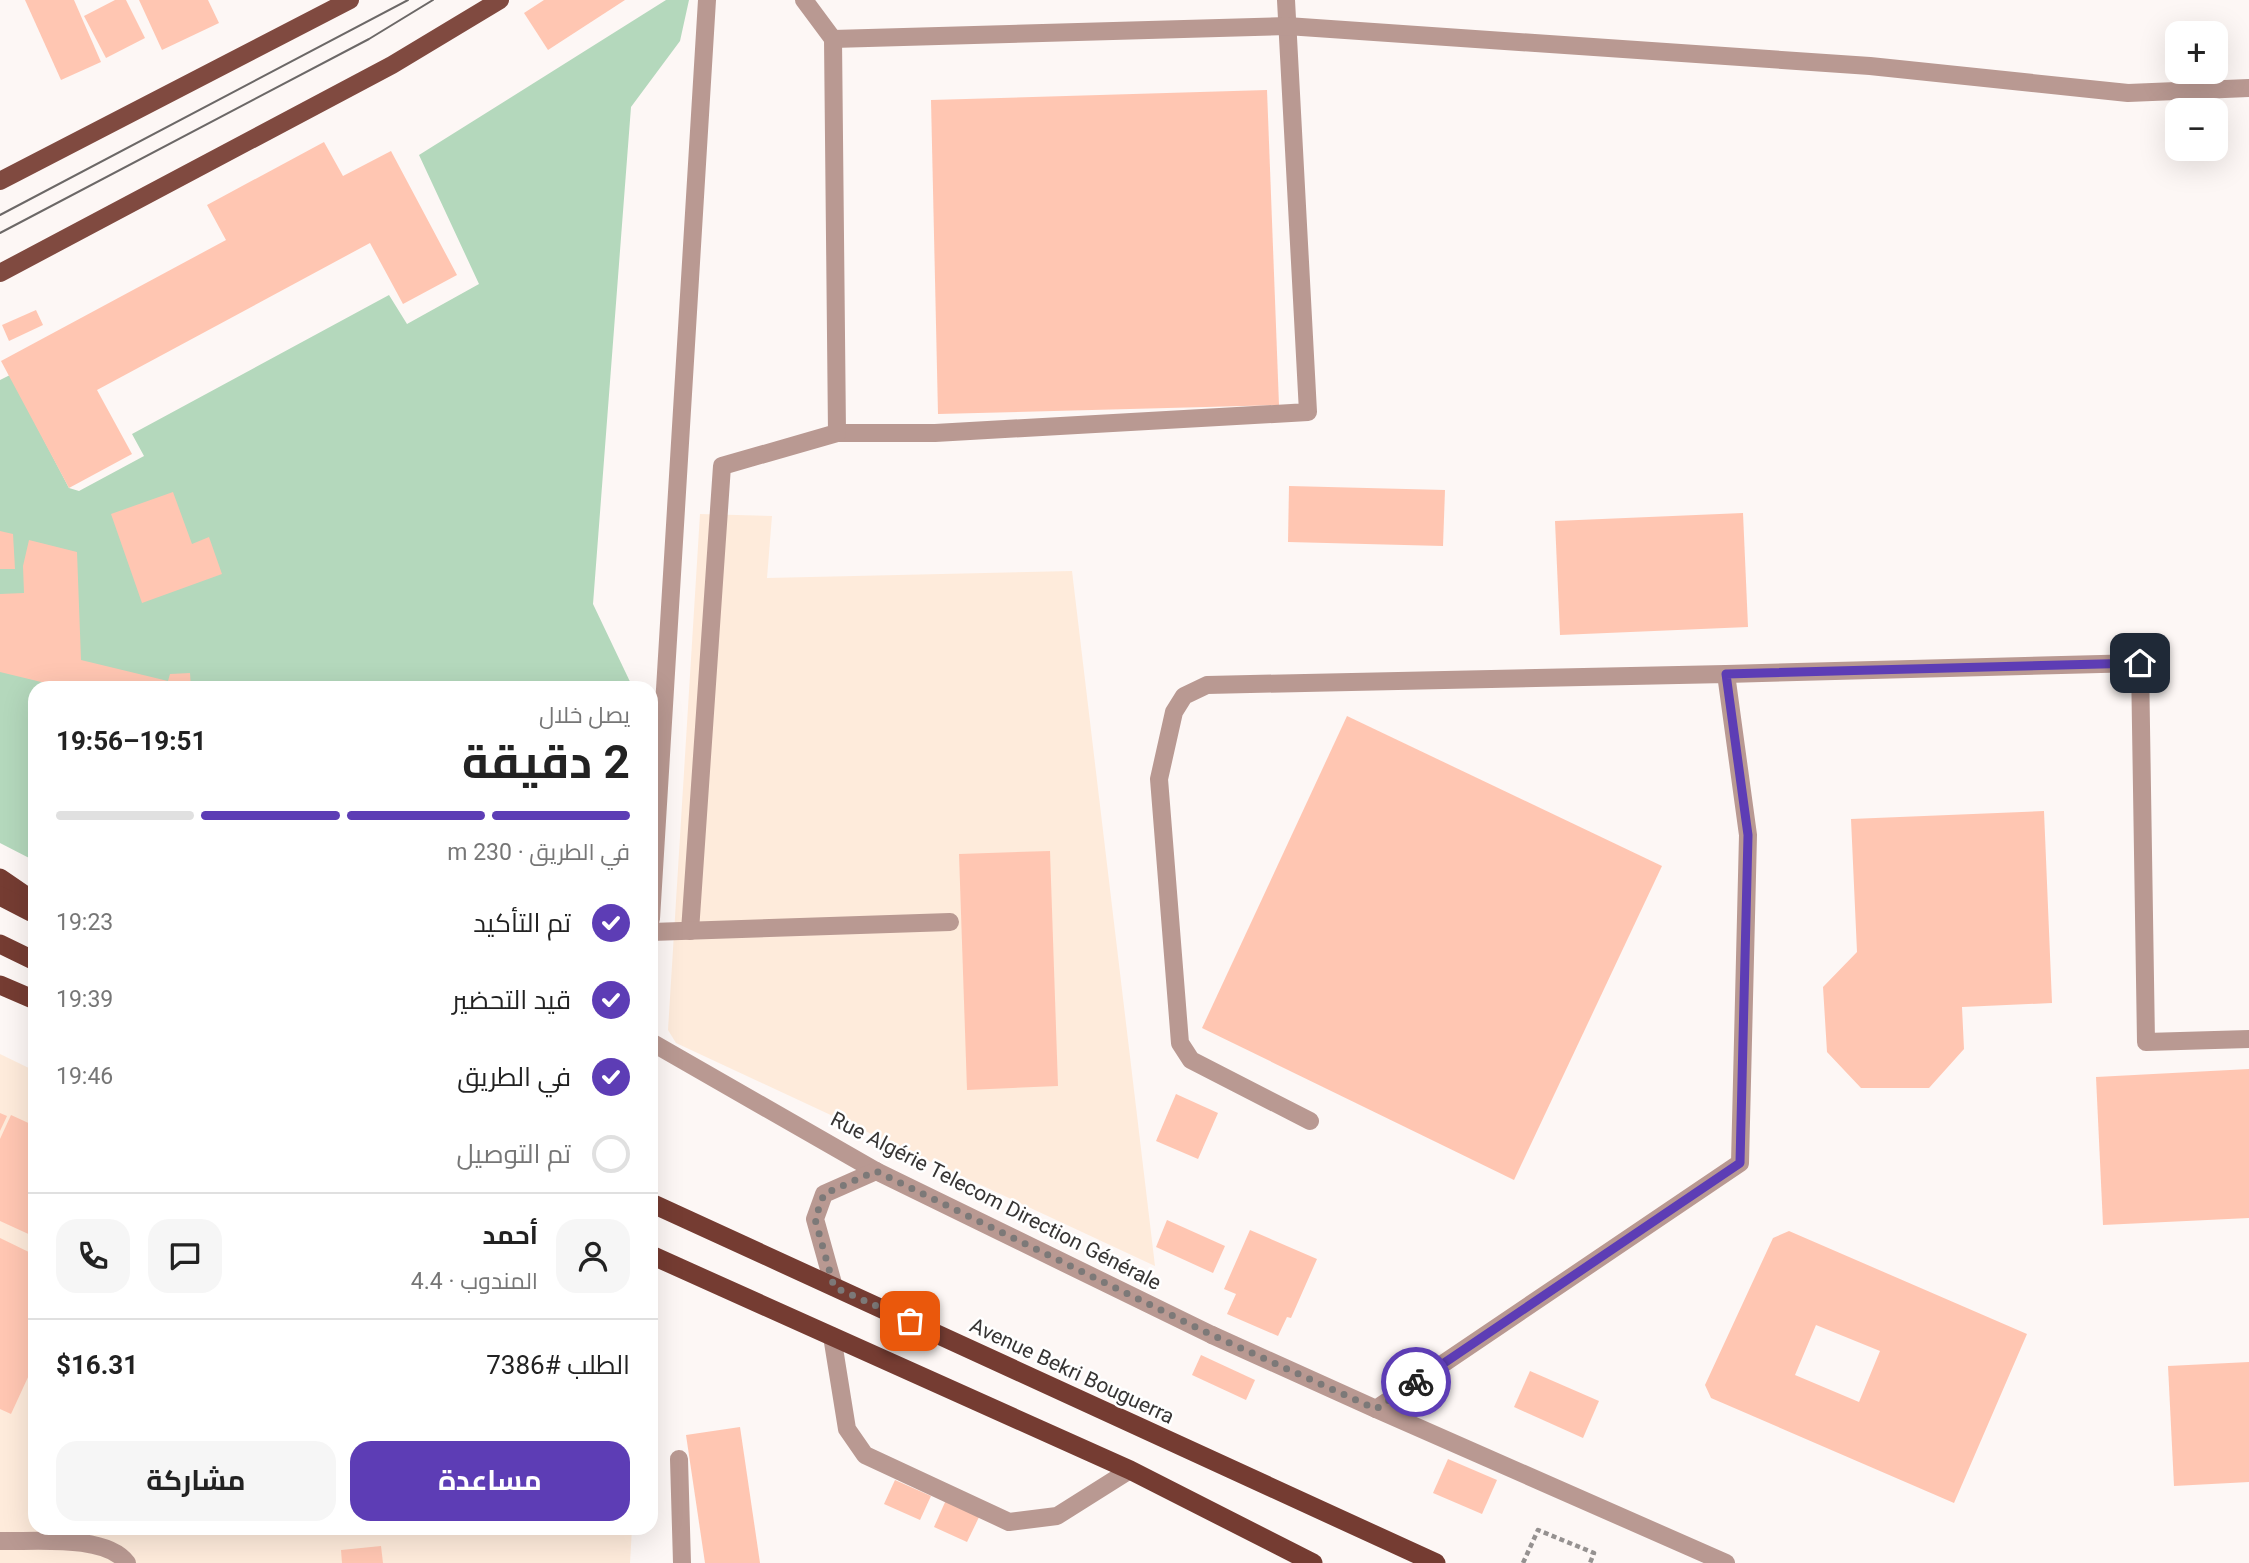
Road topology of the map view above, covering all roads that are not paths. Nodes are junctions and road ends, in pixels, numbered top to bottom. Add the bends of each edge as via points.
1 (350, 0) edge
2 (500, 0) edge
3 (707, 0) edge
4 (804, 0) edge
5 (1286, 0) edge
6 (1287, 26) junction
7 (834, 39) junction
8 (2249, 88) edge
9 (0, 181) edge
10 (0, 274) edge
11 (837, 433) junction
12 (1726, 674) junction
13 (658, 804) edge
14 (0, 878) edge
15 (0, 896) edge
16 (28, 897) edge
17 (28, 910) edge
18 (950, 922) dead end
19 (690, 931) junction
20 (658, 932) edge
21 (0, 944) edge
22 (28, 958) edge
23 (0, 985) edge
24 (28, 997) edge
25 (2249, 1039) edge
26 (658, 1046) edge
27 (1310, 1121) dead end
28 (876, 1171) junction
29 (658, 1206) edge
30 (658, 1258) edge
31 (834, 1287) junction
32 (832, 1336) junction
33 (1376, 1409) junction
34 (679, 1459) dead end
35 (1130, 1470) junction
36 (0, 1541) edge
37 (127, 1563) edge
38 (682, 1563) edge
39 (1312, 1563) edge
40 (1436, 1563) edge
41 (1726, 1563) edge

1 - 9 main road
2 - 10 main road via 392,65
3 - 13 street
4 - 7 street
5 - 6 street
6 - 7 street
6 - 8 street via 1870,66 2128,93
6 - 11 street via 1308,412 935,433
7 - 11 street
11 - 19 street via 722,466
12 - 25 street via 2140,663 2146,1042
12 - 27 street via 1208,685 1184,696 1174,712 1159,779 1181,1043 1191,1060
12 - 33 street via 1748,835 1740,1163
14 - 16 highway
15 - 17 highway
18 - 19 street
19 - 20 street
21 - 22 highway
23 - 24 highway
26 - 28 street, Rue Algérie Telecom Direction Générale
28 - 31 street via 824,1194 815,1219
28 - 33 street, Rue Algérie Telecom Direction Générale via 1212,1335
29 - 31 highway, Avenue Bekri Bouguerra
30 - 32 highway
31 - 40 highway, Avenue Bekri Bouguerra
32 - 35 highway
32 - 35 street via 847,1429 865,1455 1009,1522 1057,1516
33 - 41 street, Rue Algérie Telecom Direction Générale
34 - 38 street
35 - 39 highway
36 - 37 street via 93,1544

